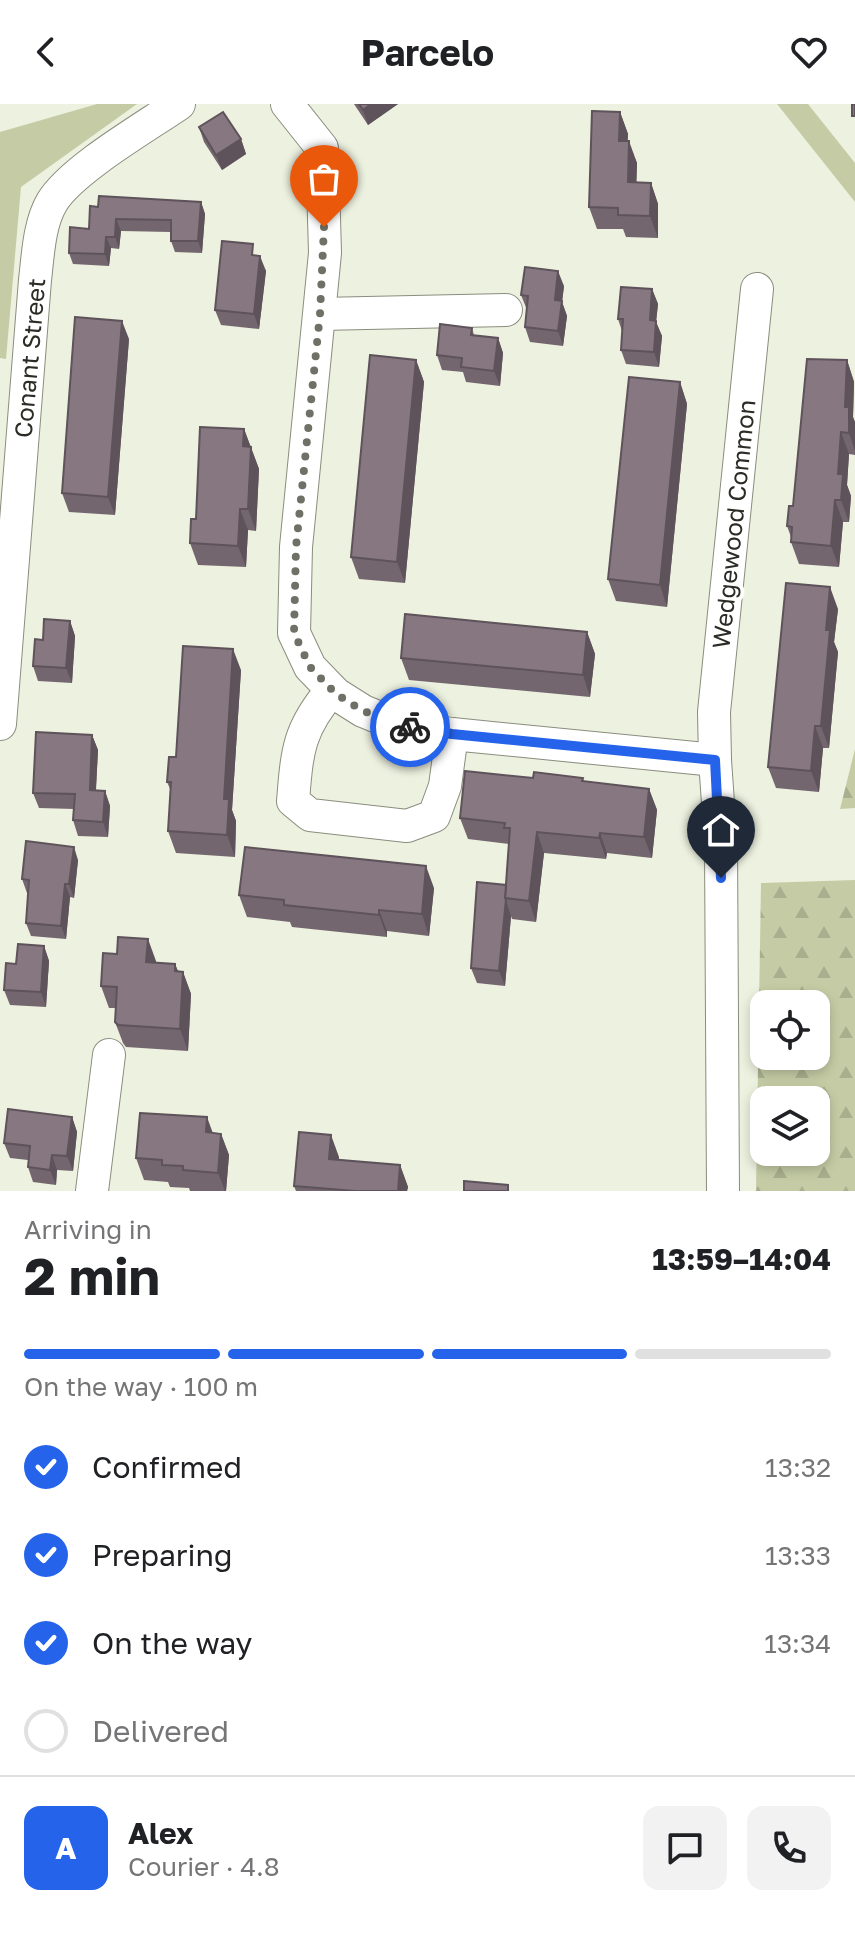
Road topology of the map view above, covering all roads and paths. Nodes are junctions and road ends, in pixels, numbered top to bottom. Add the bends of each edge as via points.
1 (179, 104) edge
2 (287, 104) edge
3 (757, 289) dead end
4 (506, 310) dead end
5 (320, 314) junction
6 (332, 690) junction
7 (0, 724) edge
8 (452, 734) junction
9 (715, 760) junction
10 (109, 1055) dead end
11 (92, 1191) edge
12 (723, 1191) edge

1 - 7 street, Conant Street via 77,175 52,202 43,227
2 - 5 street via 322,148 325,253
3 - 9 street, Wedgewood Common via 714,712
4 - 5 street
5 - 6 street via 296,547 294,633 310,667
6 - 8 street via 390,722
6 - 8 street via 312,713 297,750 293,801 310,815 407,826 434,816 445,786
8 - 9 street
9 - 12 street, Wedgewood Common via 721,846
10 - 11 street

